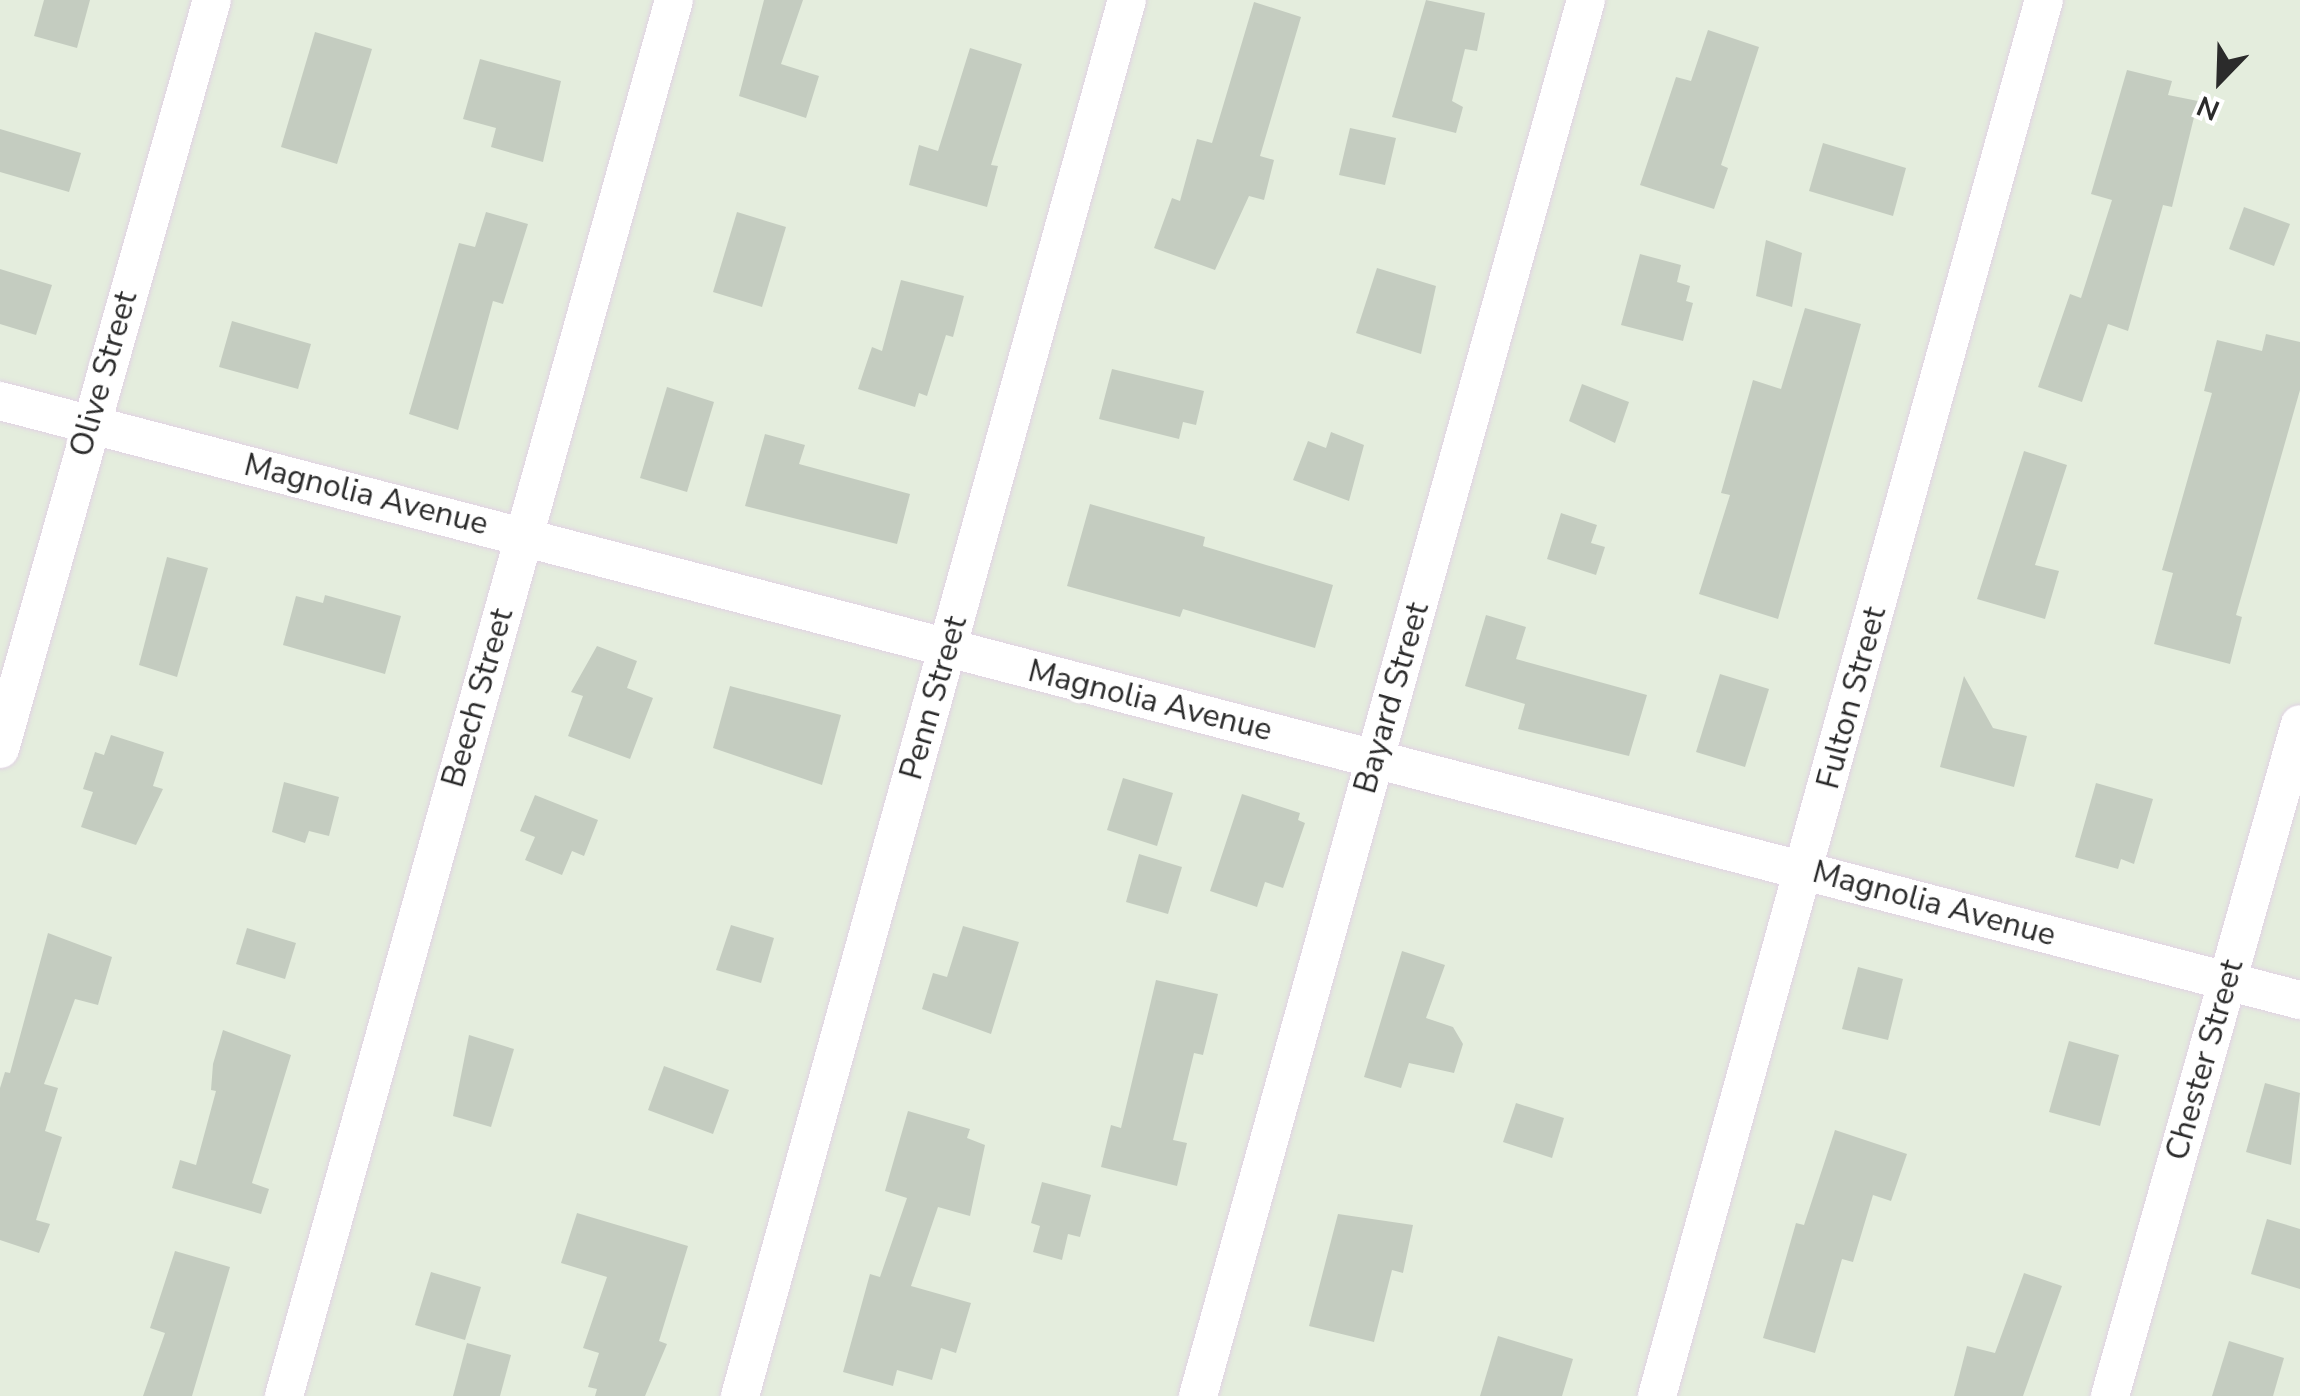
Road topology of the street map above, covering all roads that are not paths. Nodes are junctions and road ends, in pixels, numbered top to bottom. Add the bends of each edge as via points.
1 (212, 0) edge
2 (674, 0) edge
3 (1127, 0) edge
4 (1586, 0) edge
5 (2044, 0) edge
6 (0, 401) edge
7 (89, 425) junction
8 (524, 535) junction
9 (948, 652) junction
10 (2300, 724) edge
11 (0, 750) edge
12 (1376, 756) junction
13 (1805, 870) junction
14 (2227, 982) junction
15 (2300, 1000) edge
16 (284, 1396) edge
17 (740, 1396) edge
18 (1198, 1396) edge
19 (1658, 1396) edge
20 (2110, 1396) edge

1 - 7 street, Olive Street
2 - 8 street, Beech Street
3 - 9 street, Penn Street
4 - 12 street, Bayard Street
5 - 13 street, Fulton Street
6 - 7 street, Magnolia Avenue
7 - 8 street, Magnolia Avenue
7 - 11 street, Olive Street
8 - 9 street, Magnolia Avenue
8 - 16 street, Beech Street
9 - 12 street, Magnolia Avenue
9 - 17 street, Penn Street
10 - 14 street, Chester Street
12 - 13 street, Magnolia Avenue
12 - 18 street, Bayard Street
13 - 14 street, Magnolia Avenue
13 - 19 street, Fulton Street
14 - 15 street, Magnolia Avenue
14 - 20 street, Chester Street

